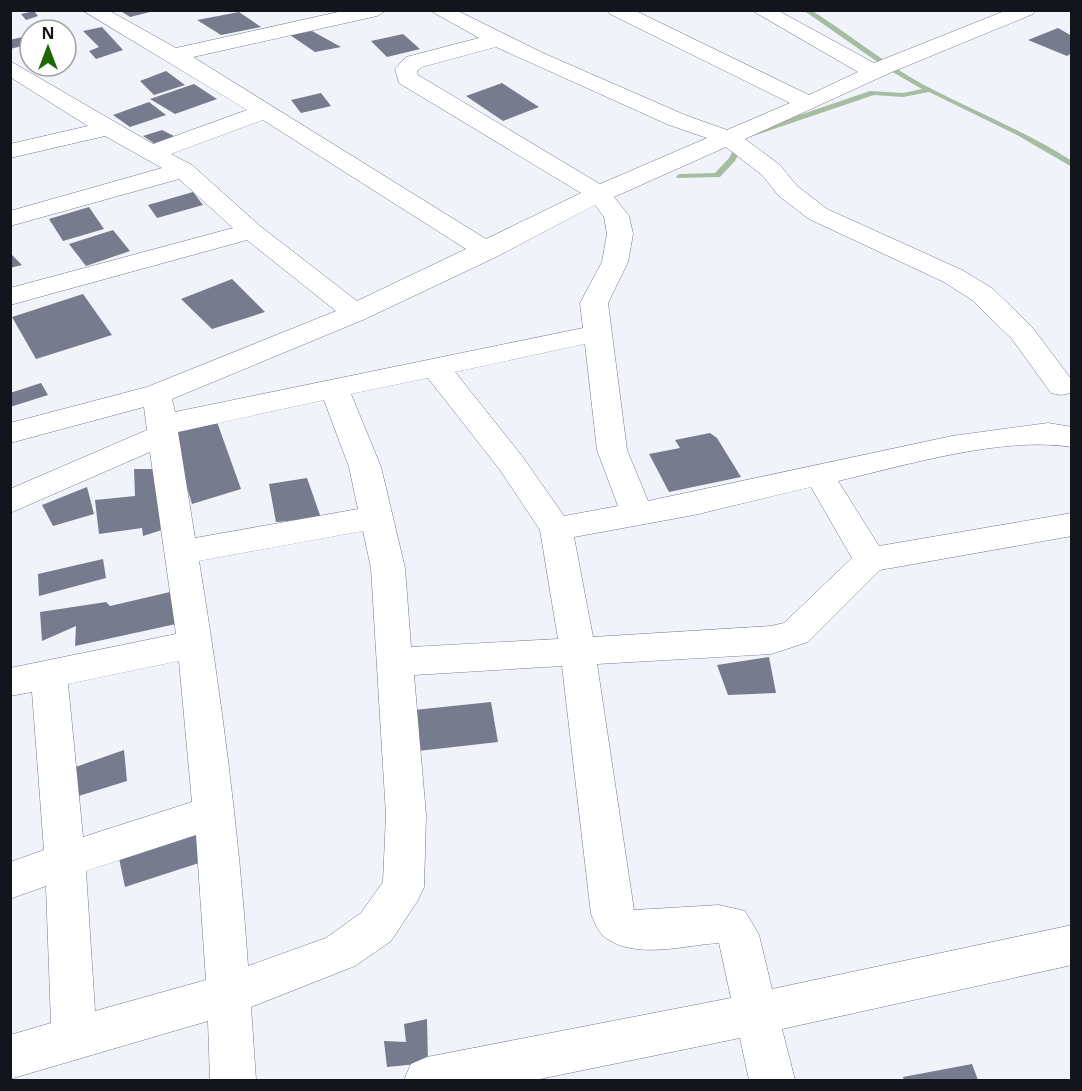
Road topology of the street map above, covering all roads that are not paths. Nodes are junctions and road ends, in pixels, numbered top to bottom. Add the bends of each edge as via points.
1 (92, 10) edge
2 (377, 10) edge
3 (439, 10) edge
4 (617, 10) edge
5 (761, 10) edge
6 (1026, 10) edge
7 (497, 40) junction
8 (174, 55) junction
9 (10, 67) edge
10 (879, 69) junction
11 (43, 87) junction
12 (10, 95) edge
13 (808, 103) junction
14 (266, 111) junction
15 (108, 128) junction
16 (728, 138) junction
17 (10, 151) edge
18 (153, 152) junction
19 (183, 170) junction
20 (599, 194) junction
21 (10, 219) edge
22 (251, 231) junction
23 (487, 251) junction
24 (10, 297) edge
25 (354, 314) junction
26 (598, 333) junction
27 (435, 367) junction
28 (1061, 386) dead end
29 (334, 389) junction
30 (161, 418) junction
31 (10, 433) edge
32 (1071, 437) edge
33 (820, 476) junction
34 (10, 502) edge
35 (637, 515) junction
36 (376, 517) junction
37 (1071, 525) edge
38 (556, 529) junction
39 (181, 552) junction
40 (870, 560) junction
41 (195, 644) junction
42 (578, 652) junction
43 (396, 662) junction
44 (49, 674) junction
45 (10, 682) edge
46 (213, 812) junction
47 (65, 860) junction
48 (10, 881) edge
49 (1071, 945) edge
50 (227, 995) junction
51 (756, 1014) junction
52 (74, 1039) junction
53 (10, 1058) edge
54 (234, 1080) edge
55 (427, 1080) edge
56 (772, 1080) edge

1 - 8 street
2 - 8 street
3 - 7 street
4 - 13 street
5 - 10 street
6 - 10 street
7 - 16 street via 677,120
7 - 20 street via 414,62 406,69 407,78
8 - 14 street
9 - 11 street
10 - 13 street
11 - 12 street
11 - 15 street
13 - 16 street
14 - 18 street
14 - 23 street
15 - 17 street
15 - 18 street
16 - 20 street
16 - 28 street via 771,170 788,191 819,214 953,276 982,294 1022,333
18 - 19 street
19 - 21 street
19 - 22 street
20 - 23 street
20 - 26 street via 616,216 620,234 615,262 594,303
22 - 24 street
22 - 25 street
23 - 25 street
25 - 30 street
26 - 27 street
26 - 35 street via 612,450
27 - 29 street
27 - 38 street via 511,463
29 - 30 street
29 - 36 street via 365,467
30 - 31 street
30 - 34 street
30 - 39 street
32 - 33 street via 1051,431 996,437
33 - 35 street
33 - 40 street
35 - 38 street
36 - 39 street
36 - 43 street via 388,568
37 - 40 street
38 - 42 street
39 - 41 street
40 - 42 street via 796,633 771,640
41 - 44 street
41 - 46 street
42 - 43 street
42 - 51 street via 612,914 622,926 638,931 716,922 730,925 738,935
43 - 50 street via 406,815 403,887 376,927 340,952
44 - 45 street
44 - 47 street
46 - 47 street
46 - 50 street
47 - 48 street
47 - 52 street
49 - 51 street
50 - 52 street
50 - 54 street
51 - 55 street
51 - 56 street
52 - 53 street

